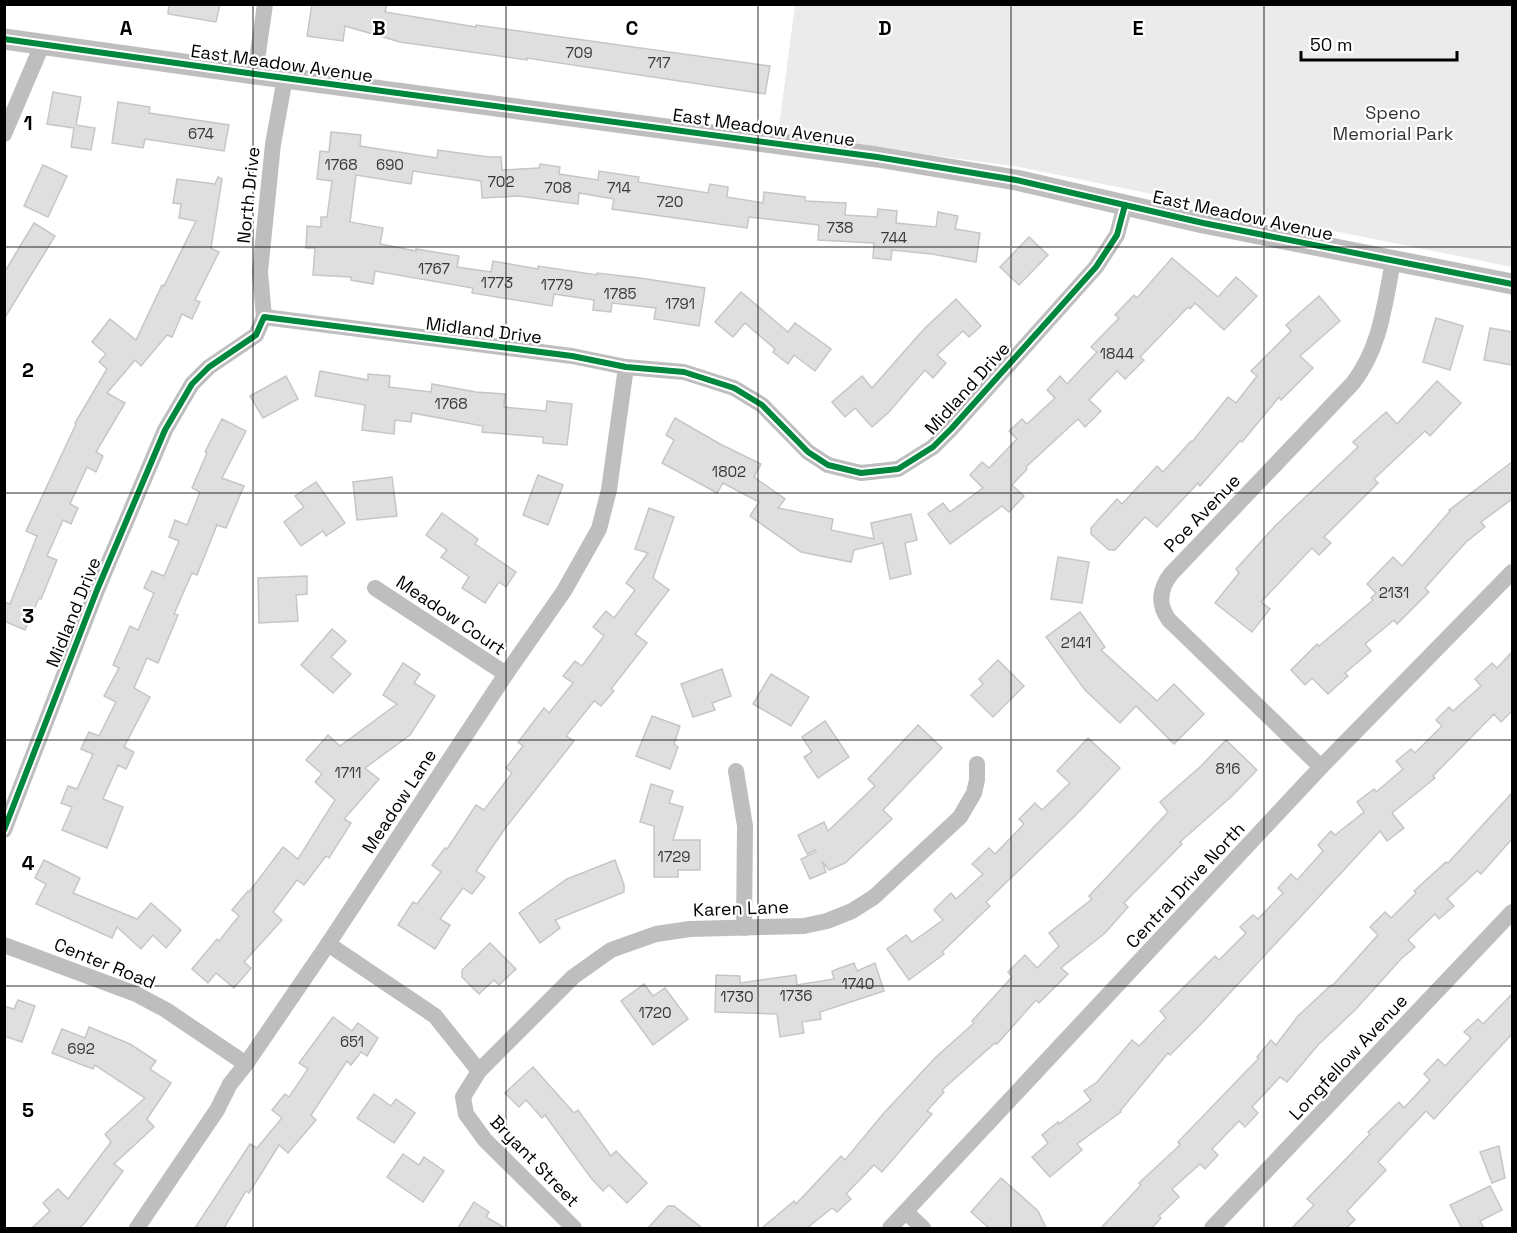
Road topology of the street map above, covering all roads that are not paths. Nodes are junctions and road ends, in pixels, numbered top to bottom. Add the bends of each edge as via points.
1 (265, 4) edge
2 (4, 39) edge
3 (42, 45) junction
4 (255, 75) junction
5 (285, 78) junction
6 (4, 134) edge
7 (1125, 205) junction
8 (1393, 262) junction
9 (1512, 284) edge
10 (264, 317) junction
11 (626, 367) junction
12 (1512, 572) edge
13 (375, 588) dead end
14 (506, 674) junction
15 (977, 764) dead end
16 (1321, 767) junction
17 (736, 771) dead end
18 (4, 830) edge
19 (1512, 912) edge
20 (744, 928) junction
21 (328, 944) junction
22 (4, 945) edge
23 (246, 1064) junction
24 (479, 1071) junction
25 (906, 1212) junction
26 (569, 1227) edge
27 (137, 1228) edge
28 (890, 1228) edge
29 (923, 1228) edge
30 (1212, 1228) edge

1 - 4 street
2 - 3 street, East Meadow Avenue
3 - 4 street, East Meadow Avenue
3 - 6 street
4 - 5 street, East Meadow Avenue
5 - 7 street, East Meadow Avenue via 877,157 1016,180
5 - 10 street, North Drive via 273,144 260,272
7 - 8 street, East Meadow Avenue
7 - 11 street, Midland Drive via 1117,235 1096,267 939,441 898,469 861,473 828,465 808,452 762,405 734,388 684,372
8 - 9 street, East Meadow Avenue
8 - 16 street, Poe Avenue via 1379,330 1363,370 1171,574 1161,597 1169,620
10 - 11 street, Midland Drive via 572,356
10 - 18 street, Midland Drive via 256,335 209,367 192,384 165,430 97,590
11 - 14 street, Meadow Lane via 609,490 599,529 564,591
12 - 16 street, Central Drive North
13 - 14 street, Meadow Court
14 - 21 street, Meadow Lane
15 - 20 street, Karen Lane via 974,793 960,817 874,897 827,921 804,926
16 - 25 street, Central Drive North
17 - 20 street via 745,826
19 - 30 street, Longfellow Avenue
20 - 24 street, Karen Lane via 656,934 611,950 573,977
21 - 23 street, Meadow Lane
21 - 24 street via 435,1016
22 - 23 street, Center Road via 136,994
23 - 27 street, Meadow Lane
24 - 26 street, Bryant Street via 463,1097 466,1114 484,1140
25 - 28 street, Central Drive North
25 - 29 street

